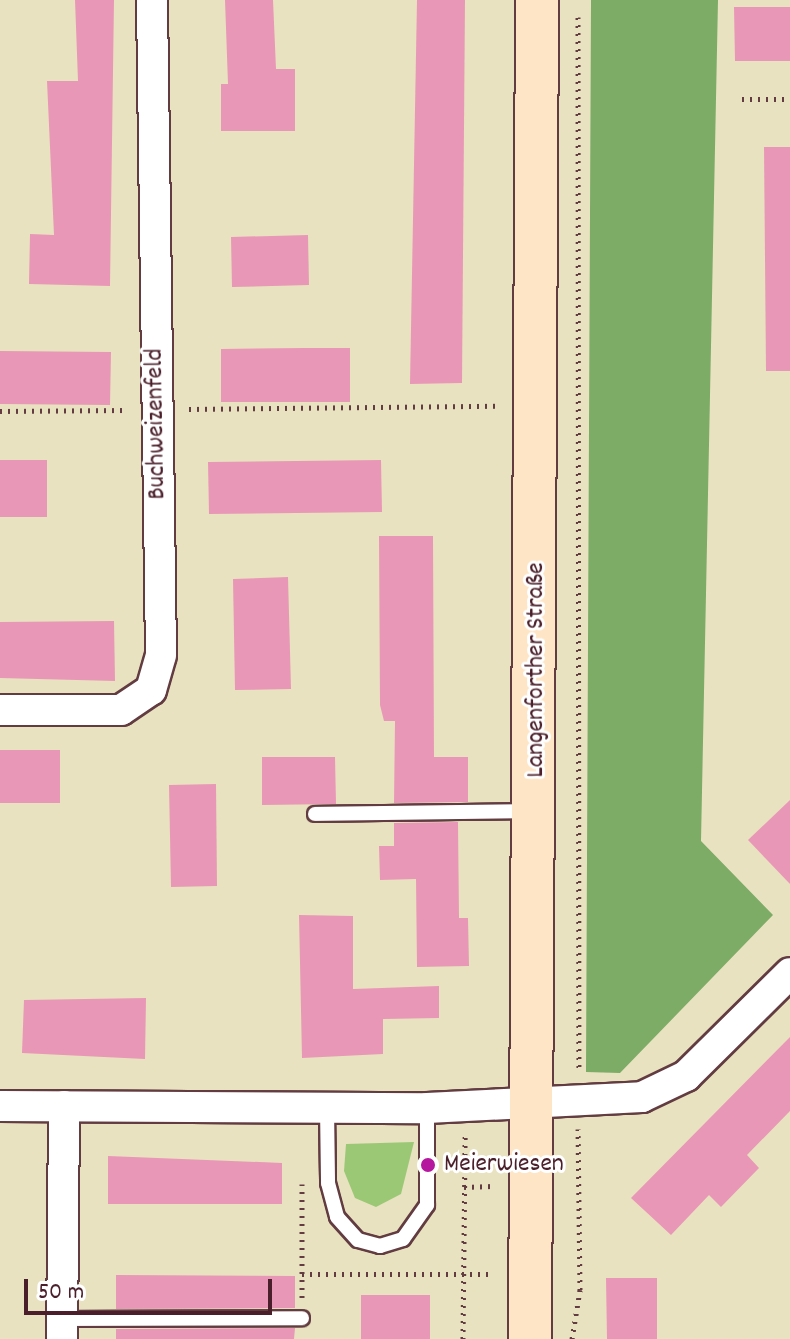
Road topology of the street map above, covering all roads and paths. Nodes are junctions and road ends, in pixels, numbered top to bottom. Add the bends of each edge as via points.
1 (152, 0) edge
2 (537, 0) edge
3 (578, 0) edge
4 (742, 99) dead end
5 (790, 99) edge
6 (499, 406) dead end
7 (157, 410) junction
8 (0, 411) edge
9 (0, 710) edge
10 (537, 811) junction
11 (315, 814) dead end
12 (790, 973) edge
13 (578, 1099) junction
14 (536, 1101) junction
15 (0, 1106) edge
16 (64, 1106) junction
17 (466, 1107) junction
18 (327, 1108) junction
19 (427, 1108) junction
20 (301, 1168) dead end
21 (496, 1186) dead end
22 (464, 1187) junction
23 (463, 1273) junction
24 (302, 1274) junction
25 (493, 1274) dead end
26 (302, 1318) joint
27 (62, 1329) edge
28 (463, 1339) edge
29 (530, 1339) edge
30 (572, 1339) edge

1 - 7 street, Buchweizenfeld
2 - 10 main road, Langenforther Straße
3 - 13 path
4 - 5 path
6 - 7 path
7 - 8 path
7 - 9 street, Buchweizenfeld via 161,655 151,690 121,710
10 - 11 lane
10 - 14 main road, Langenforther Straße
12 - 13 street via 668,1090
13 - 14 street
13 - 30 path via 580,1290
14 - 17 street
14 - 29 main road, Langenforther Straße
15 - 16 street
16 - 18 street
16 - 27 street
17 - 19 street
17 - 22 path
18 - 19 street
18 - 19 lane via 328,1183 337,1217 358,1240 380,1246 403,1239 427,1205
20 - 24 path
21 - 22 path
22 - 23 path
23 - 24 path
23 - 25 path
23 - 28 path
24 - 26 path
26 - 27 lane

